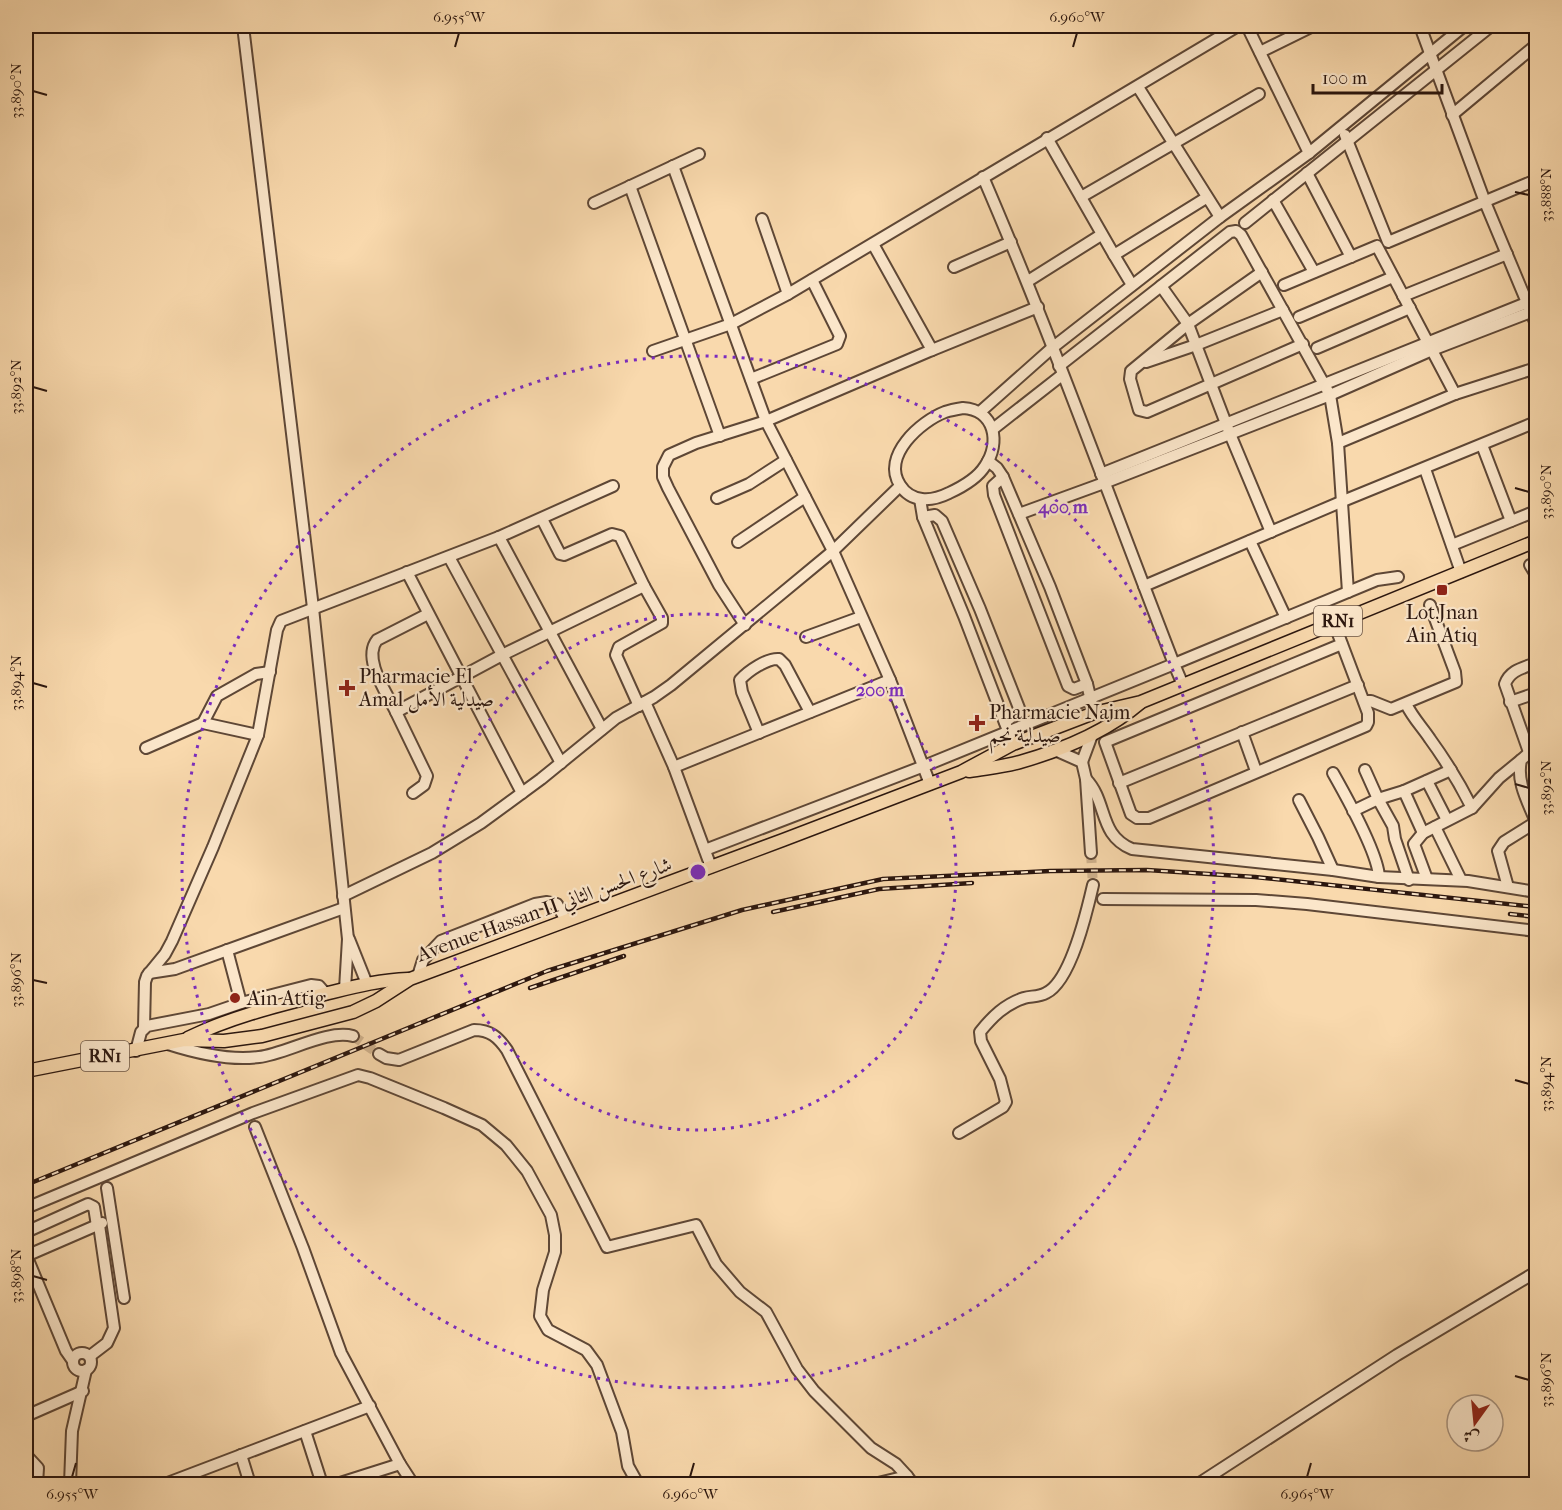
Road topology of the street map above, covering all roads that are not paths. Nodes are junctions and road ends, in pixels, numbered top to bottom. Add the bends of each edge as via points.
1 (243, 26) edge
2 (1239, 26) edge
3 (1247, 26) edge
4 (1313, 26) edge
5 (1419, 26) edge
6 (1464, 26) edge
7 (1491, 26) edge
8 (1536, 45) edge
9 (1260, 52) junction
10 (1429, 55) junction
11 (1435, 71) junction
12 (1138, 87) junction
13 (1259, 94) dead end
14 (1452, 115) junction
15 (1341, 126) junction
16 (1047, 138) junction
17 (1348, 140) junction
18 (1174, 143) junction
19 (1309, 153) junction
20 (699, 154) dead end
21 (673, 166) junction
22 (1307, 173) junction
23 (983, 177) junction
24 (1535, 184) edge
25 (630, 186) junction
26 (1081, 197) junction
27 (1206, 198) junction
28 (1274, 200) junction
29 (1485, 202) junction
30 (594, 203) dead end
31 (1220, 217) junction
32 (762, 219) dead end
33 (1245, 223) dead end
34 (1101, 235) junction
35 (1011, 242) junction
36 (873, 244) junction
37 (1507, 254) junction
38 (1114, 255) junction
39 (1351, 257) junction
40 (954, 267) dead end
41 (1262, 272) junction
42 (1314, 272) junction
43 (1393, 277) junction
44 (812, 280) junction
45 (1028, 281) junction
46 (1132, 285) junction
47 (1284, 285) dead end
48 (1161, 286) junction
49 (788, 294) junction
50 (1403, 296) junction
51 (1533, 306) edge
52 (1038, 307) junction
53 (1410, 308) junction
54 (1283, 310) junction
55 (1299, 317) dead end
56 (731, 324) junction
57 (1188, 324) junction
58 (1536, 324) edge
59 (685, 340) junction
60 (1196, 345) junction
61 (1303, 345) junction
62 (1430, 346) junction
63 (1052, 348) junction
64 (1317, 348) dead end
65 (932, 350) junction
66 (653, 351) dead end
67 (1139, 364) junction
68 (1536, 368) edge
69 (1060, 370) junction
70 (751, 379) junction
71 (1212, 386) junction
72 (1328, 390) junction
73 (1455, 394) junction
74 (980, 412) junction
75 (765, 421) junction
76 (1536, 422) edge
77 (993, 429) junction
78 (1228, 429) junction
79 (720, 436) junction
80 (1338, 443) junction
81 (1482, 445) junction
82 (786, 460) junction
83 (988, 461) junction
84 (1425, 469) junction
85 (1003, 477) junction
86 (1102, 479) junction
87 (613, 486) dead end
88 (900, 486) junction
89 (805, 497) junction
90 (717, 498) dead end
91 (920, 499) junction
92 (1343, 501) junction
93 (1536, 512) edge
94 (1019, 514) junction
95 (922, 516) junction
96 (542, 519) junction
97 (1511, 521) junction
98 (1271, 532) junction
99 (499, 537) junction
100 (1250, 541) junction
101 (1536, 541) edge
102 (738, 542) dead end
103 (1452, 545) junction
104 (833, 551) junction
105 (449, 557) junction
106 (1530, 565) dead end
107 (407, 572) junction
108 (1461, 572) junction
109 (1536, 575) edge
110 (1398, 577) dead end
111 (644, 586) junction
112 (1144, 586) junction
113 (1050, 587) junction
114 (1348, 592) junction
115 (1034, 594) junction
116 (1430, 606) dead end
117 (313, 608) junction
118 (980, 609) junction
119 (428, 614) junction
120 (964, 616) junction
121 (861, 617) junction
122 (1286, 618) junction
123 (1334, 623) junction
124 (745, 625) junction
125 (548, 632) junction
126 (806, 638) dead end
127 (1342, 645) junction
128 (502, 655) junction
129 (1536, 663) edge
130 (1174, 664) junction
131 (270, 672) junction
132 (460, 677) junction
133 (890, 680) junction
134 (1087, 684) junction
135 (1358, 685) junction
136 (1183, 686) junction
137 (1536, 693) edge
138 (1091, 698) junction
139 (1364, 701) junction
140 (1141, 702) junction
141 (1510, 702) junction
142 (642, 704) junction
143 (1406, 704) junction
144 (396, 712) junction
145 (810, 712) junction
146 (1094, 713) junction
147 (203, 723) junction
148 (1006, 727) junction
149 (602, 729) junction
150 (1242, 732) junction
151 (759, 733) junction
152 (258, 735) junction
153 (1092, 735) junction
154 (1013, 744) junction
155 (146, 748) dead end
156 (1055, 750) junction
157 (1529, 753) edge
158 (1082, 762) junction
159 (561, 763) junction
160 (1019, 763) junction
161 (924, 766) junction
162 (674, 767) junction
163 (1365, 770) dead end
164 (1451, 770) junction
165 (1256, 771) junction
166 (961, 772) junction
167 (1333, 773) dead end
168 (1086, 779) junction
169 (1427, 781) junction
170 (1119, 783) junction
171 (930, 784) junction
172 (1404, 791) junction
173 (414, 793) dead end
174 (522, 793) junction
175 (1378, 799) junction
176 (1299, 800) dead end
177 (1472, 808) junction
178 (1353, 811) junction
179 (1447, 820) junction
180 (1435, 827) junction
181 (1423, 833) junction
182 (705, 850) junction
183 (1090, 853) tunnel mouth
184 (711, 867) junction
185 (1333, 870) junction
186 (1379, 878) junction
187 (1427, 879) junction
188 (1409, 880) junction
189 (1461, 880) junction
190 (1093, 885) tunnel mouth
191 (1508, 887) junction
192 (1536, 892) edge
193 (343, 896) junction
194 (1103, 899) dead end
195 (344, 908) junction
196 (566, 921) junction
197 (1536, 931) edge
198 (348, 939) junction
199 (227, 951) junction
200 (149, 973) junction
201 (414, 978) junction
202 (367, 984) junction
203 (347, 989) junction
204 (243, 1009) junction
205 (353, 1012) junction
206 (144, 1028) junction
207 (353, 1036) tunnel mouth
208 (255, 1037) junction
209 (184, 1040) junction
210 (168, 1044) junction
211 (136, 1051) junction
212 (275, 1053) junction
213 (379, 1054) tunnel mouth
214 (26, 1071) edge
215 (255, 1127) dead end
216 (959, 1133) dead end
217 (107, 1188) dead end
218 (26, 1208) edge
219 (111, 1219) junction
220 (98, 1225) junction
221 (26, 1232) edge
222 (26, 1256) edge
223 (1536, 1272) edge
224 (124, 1299) dead end
225 (90, 1356) junction
226 (73, 1361) junction
227 (86, 1370) junction
228 (83, 1391) junction
229 (370, 1406) junction
230 (26, 1416) edge
231 (305, 1431) junction
232 (26, 1455) edge
233 (241, 1455) junction
234 (400, 1464) junction
235 (910, 1480) edge
236 (183, 1481) edge
237 (37, 1485) edge
238 (70, 1485) edge
239 (165, 1485) edge
240 (250, 1485) edge
241 (322, 1485) edge
242 (337, 1485) edge
243 (413, 1485) edge
244 (638, 1485) edge
245 (874, 1485) edge
246 (1198, 1485) edge

1 - 117 street
2 - 12 street
3 - 9 street
4 - 9 street
5 - 10 street
6 - 10 street
7 - 11 street
8 - 14 street
9 - 19 street
10 - 11 street
10 - 15 street
11 - 14 street
11 - 17 street
12 - 16 street
12 - 18 street
13 - 18 street
14 - 29 street
15 - 17 street
15 - 19 street
16 - 23 street
16 - 26 street
17 - 22 street
17 - 29 street via 1388,242
18 - 26 street
18 - 27 street
19 - 31 street
20 - 21 street
21 - 25 street
21 - 56 street
22 - 28 street
22 - 39 street
23 - 35 street
23 - 36 street
24 - 29 street
25 - 30 street
25 - 59 street
26 - 34 street
27 - 31 street
27 - 38 street
28 - 33 street
28 - 42 street
29 - 37 street
31 - 46 street
32 - 49 street
34 - 38 street
34 - 45 street
35 - 40 street
35 - 45 street
36 - 44 street
36 - 65 street
37 - 50 street
37 - 51 street
38 - 46 street
39 - 42 street
39 - 43 street via 1377,246
41 - 48 street via 1236,231
41 - 54 street
41 - 57 street
42 - 47 street
43 - 50 street
43 - 55 street
44 - 49 street
44 - 70 street via 839,341 834,347
45 - 52 street
46 - 63 street
48 - 57 street
48 - 69 street
49 - 56 street
50 - 53 street
51 - 58 street
51 - 62 street
52 - 63 street
52 - 65 street
53 - 62 street
53 - 64 street
54 - 60 street
54 - 61 street
56 - 59 street
56 - 70 street
57 - 60 street
57 - 67 street
59 - 66 street
59 - 79 street
60 - 67 street
60 - 71 street
61 - 71 street
61 - 72 street
62 - 72 street
62 - 73 street
63 - 69 street
63 - 74 street
65 - 75 street
67 - 71 street via 1131,371 1130,379 1139,410 1147,412
68 - 73 street
69 - 77 street
69 - 86 street
70 - 75 street
71 - 78 street
72 - 78 street
72 - 80 street
73 - 80 street
74 - 77 street
74 - 88 street via 963,408 945,412 919,428 897,457 895,469
75 - 79 street
75 - 82 street
76 - 81 street
77 - 83 street
78 - 86 street
78 - 98 street
79 - 124 street via 669,455 663,477 719,585
80 - 92 street
81 - 84 street
81 - 97 street
82 - 89 street
82 - 90 street via 749,484
83 - 85 street
83 - 91 street via 980,473 957,489 932,499
84 - 92 street
84 - 103 street
85 - 94 street
85 - 115 street via 995,482 993,490
86 - 94 street
86 - 112 street
87 - 96 street
88 - 91 street
88 - 104 street
89 - 102 street
89 - 104 street
91 - 95 street
92 - 98 street
92 - 114 street
93 - 97 street
94 - 113 street
95 - 118 street via 935,515 942,521
95 - 120 street
96 - 99 street
96 - 111 street via 564,555 612,534 620,536
97 - 103 street
98 - 100 street
99 - 105 street
99 - 125 street
100 - 112 street
100 - 122 street
101 - 108 main road, Avenue Hassan II شارع الحسن الثاني / RN1
103 - 108 street
104 - 121 street
104 - 124 street
105 - 107 street
105 - 128 street
106 - 109 street
107 - 117 street
107 - 119 street
108 - 123 main road, Avenue Hassan II شارع الحسن الثاني / RN1
110 - 114 street via 1377,580
111 - 125 street
111 - 142 street via 662,622 619,647 616,655
112 - 130 street
113 - 115 street
113 - 134 street
114 - 122 street
115 - 134 street via 1068,686 1074,689
116 - 143 street via 1457,680
117 - 131 street via 281,621
117 - 193 street
118 - 120 street
118 - 148 street via 1019,708
119 - 132 street
119 - 144 street via 377,640 371,652 373,665
120 - 148 street
121 - 126 street
121 - 133 street
122 - 130 street
123 - 127 street
123 - 136 main road, Avenue Hassan II شارع الحسن الثاني / RN1
124 - 142 street
125 - 128 street
125 - 149 street
127 - 135 street
127 - 170 street via 1105,742
128 - 132 street
128 - 159 street
129 - 141 street via 1507,678
130 - 136 street
130 - 138 street
131 - 147 street via 256,674 217,696
131 - 152 street
132 - 144 street
132 - 174 street
133 - 145 street
133 - 161 street
134 - 138 street
135 - 139 street
135 - 150 street
136 - 140 main road, Avenue Hassan II شارع الحسن الثاني / RN1
137 - 141 street
138 - 146 street
138 - 148 street
139 - 143 street via 1391,709
139 - 165 street via 1369,718 1363,729
140 - 146 main road, Avenue Hassan II شارع الحسن الثاني / RN1
140 - 153 main road, Avenue Hassan II شارع الحسن الثاني / RN1
141 - 157 street
142 - 149 street
142 - 162 street
143 - 164 street
144 - 173 street via 427,776 424,785
145 - 151 street
145 - 151 street via 785,665 779,659 770,660 740,680
146 - 153 main road via 1098,722
146 - 154 main road, Avenue Hassan II شارع الحسن الثاني / RN1
147 - 152 street
147 - 155 street
148 - 154 street
148 - 161 street
149 - 159 street
150 - 165 street
150 - 170 street
151 - 162 street
152 - 200 street via 171,941
153 - 156 main road, Avenue Hassan II شارع الحسن الثاني / RN1
153 - 158 street
154 - 160 main road via 1013,754
154 - 166 main road, Avenue Hassan II شارع الحسن الثاني / RN1
156 - 158 street
156 - 160 main road, Avenue Hassan II شارع الحسن الثاني / RN1
157 - 177 street
157 - 191 street via 1519,776 1536,822 1499,848
158 - 168 street
159 - 174 street
160 - 166 main road, Avenue Hassan II شارع الحسن الثاني / RN1
161 - 171 street
161 - 182 street
162 - 182 street
163 - 175 street
164 - 169 street
164 - 177 street
165 - 170 street via 1146,818 1131,814
166 - 171 main road, Avenue Hassan II شارع الحسن الثاني / RN1
167 - 178 street
168 - 183 street
168 - 185 street via 1098,797 1113,837 1132,849
169 - 172 street
169 - 179 street
171 - 184 main road, Avenue Hassan II شارع الحسن الثاني / RN1
172 - 175 street
172 - 181 street
174 - 193 street via 432,853
175 - 178 street
175 - 188 street via 1393,826
176 - 185 street
177 - 179 street
178 - 186 street
179 - 180 street
180 - 181 street
180 - 189 street
181 - 187 street via 1414,844
182 - 184 street
184 - 196 main road, Avenue Hassan II شارع الحسن الثاني / RN1
185 - 186 street
186 - 188 street
187 - 188 street
187 - 189 street
189 - 191 street
190 - 216 street via 1084,923 1060,981 1044,994 1007,1006 981,1032 981,1041 1000,1079 1006,1102
191 - 192 street
193 - 195 street
194 - 197 street via 1307,903
195 - 198 street
195 - 199 street
196 - 201 main road, Avenue Hassan II شارع الحسن الثاني / RN1
196 - 201 street via 557,904 536,904 441,941 423,960
198 - 202 street
198 - 203 street
199 - 200 street via 175,969
199 - 204 street
200 - 206 street via 144,987
201 - 202 main road, Avenue Hassan II شارع الحسن الثاني / RN1
201 - 205 main road, Avenue Hassan II شارع الحسن الثاني / RN1
202 - 203 main road, Avenue Hassan II شارع الحسن الثاني / RN1
203 - 204 main road, Avenue Hassan II شارع الحسن الثاني / RN1
203 - 205 main road via 355,992 359,1001
204 - 206 street
204 - 208 main road via 240,1026 243,1033
204 - 209 main road, Avenue Hassan II شارع الحسن الثاني / RN1
205 - 208 main road, Avenue Hassan II شارع الحسن الثاني / RN1
206 - 211 street
207 - 212 street via 338,1034
208 - 209 main road, Avenue Hassan II شارع الحسن الثاني / RN1
208 - 212 street
209 - 210 main road, Avenue Hassan II شارع الحسن الثاني / RN1
210 - 211 main road, Avenue Hassan II شارع الحسن الثاني / RN1
210 - 212 street via 245,1058
211 - 214 main road, Avenue Hassan II شارع الحسن الثاني / RN1
213 - 235 street via 399,1060 474,1030 494,1035 507,1050 607,1247 696,1225 716,1264 740,1292 766,1312 797,1369 814,1391 871,1448 896,1464
215 - 229 street via 338,1345
217 - 219 street
218 - 244 street via 253,1113 358,1075 470,1119 491,1131 515,1155 551,1215 556,1244 540,1316 548,1330 586,1350 597,1365 622,1432 628,1466
219 - 220 street
219 - 224 street
220 - 221 street via 94,1207 88,1204
220 - 222 street
220 - 225 street via 114,1328 107,1342
222 - 226 street
223 - 246 street via 1397,1354
225 - 226 street via 81,1352
225 - 227 street via 91,1365
226 - 227 street via 77,1369
227 - 228 street
228 - 230 street
228 - 238 street via 72,1431
229 - 231 street
229 - 234 street
231 - 233 street
231 - 241 street
232 - 237 street via 38,1468
233 - 236 street
233 - 240 street
234 - 242 street
234 - 243 street
235 - 245 street
236 - 239 street

